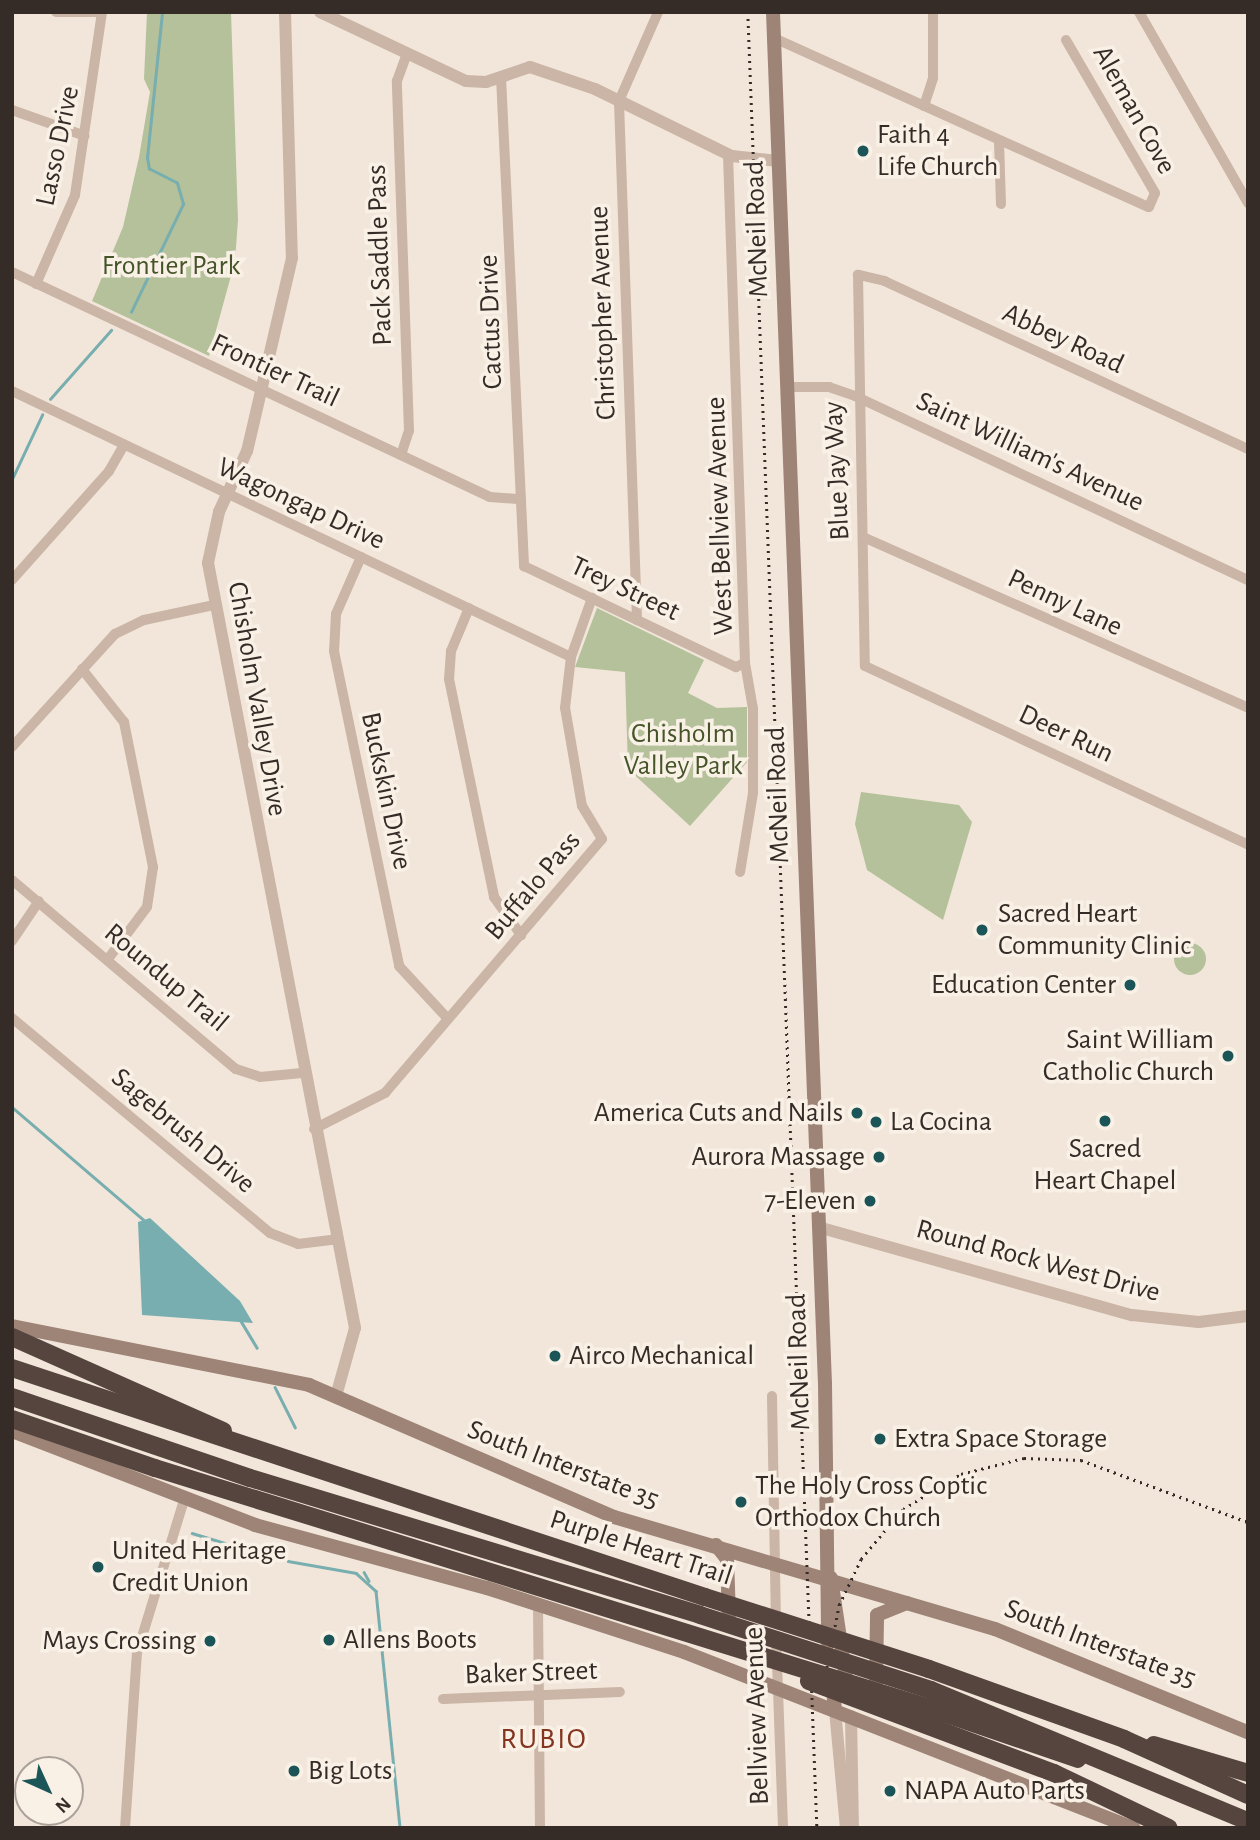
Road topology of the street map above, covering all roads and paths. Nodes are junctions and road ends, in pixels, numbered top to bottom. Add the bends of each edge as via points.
1 (56, 12) edge
2 (99, 12) edge
3 (285, 12) edge
4 (320, 12) edge
5 (658, 12) edge
6 (773, 12) edge
7 (933, 12) edge
8 (1139, 12) edge
9 (774, 38) junction
10 (1066, 40) dead end
11 (407, 52) junction
12 (501, 77) junction
13 (619, 101) junction
14 (925, 106) junction
15 (12, 110) edge
16 (85, 136) junction
17 (695, 137) junction
18 (999, 141) junction
19 (728, 155) junction
20 (749, 159) junction
21 (778, 161) junction
22 (729, 187) junction
23 (1248, 203) edge
24 (1001, 204) dead end
25 (12, 272) edge
26 (858, 275) joint
27 (36, 284) junction
28 (787, 387) junction
29 (260, 389) junction
30 (12, 391) edge
31 (855, 396) junction
32 (124, 445) junction
33 (1248, 449) edge
34 (401, 455) junction
35 (228, 494) junction
36 (521, 499) junction
37 (863, 537) junction
38 (361, 557) junction
39 (524, 566) joint
40 (12, 580) edge
41 (1248, 580) edge
42 (592, 598) junction
43 (214, 605) junction
44 (468, 608) junction
45 (637, 620) junction
46 (571, 657) junction
47 (745, 663) junction
48 (864, 666) joint
49 (82, 669) junction
50 (1248, 708) edge
51 (12, 747) edge
52 (1248, 845) edge
53 (740, 872) dead end
54 (12, 880) edge
55 (39, 901) junction
56 (521, 935) junction
57 (12, 941) edge
58 (108, 959) junction
59 (12, 1018) edge
60 (448, 1019) junction
61 (302, 1073) junction
62 (314, 1129) junction
63 (818, 1227) junction
64 (337, 1239) junction
65 (1248, 1316) edge
66 (12, 1326) edge
67 (12, 1337) edge
68 (12, 1368) edge
69 (336, 1396) junction
70 (772, 1396) dead end
71 (12, 1398) edge
72 (12, 1419) edge
73 (12, 1432) edge
74 (263, 1452) junction
75 (250, 1478) junction
76 (184, 1500) junction
77 (716, 1545) junction
78 (775, 1561) junction
79 (830, 1577) junction
80 (912, 1602) junction
81 (538, 1603) junction
82 (702, 1606) junction
83 (684, 1652) junction
84 (777, 1689) junction
85 (620, 1692) dead end
86 (537, 1695) junction
87 (443, 1699) dead end
88 (930, 1699) junction
89 (835, 1710) junction
90 (851, 1716) junction
91 (894, 1731) junction
92 (1248, 1732) edge
93 (1124, 1739) junction
94 (1248, 1773) edge
95 (1248, 1795) edge
96 (1248, 1821) edge
97 (125, 1828) edge
98 (540, 1828) edge
99 (783, 1828) edge
100 (846, 1828) edge
101 (853, 1828) edge
102 (1134, 1828) edge
103 (1169, 1828) edge

1 - 2 street
2 - 16 street, Lasso Drive
3 - 29 street, Chisholm Valley Drive via 294,244
4 - 11 street
5 - 13 street, Christopher Avenue
6 - 9 main road, McNeil Road
7 - 14 street via 933,78
8 - 23 street
9 - 14 street
9 - 21 main road, McNeil Road
10 - 18 street, Aleman Cove via 1155,193 1153,204 1143,208
11 - 12 street via 466,81
11 - 34 street, Pack Saddle Pass via 397,81 410,431
12 - 13 street via 530,66
12 - 36 street, Cactus Drive
13 - 17 street
13 - 45 street, Christopher Avenue
14 - 18 street
15 - 16 street
16 - 27 street, Lasso Drive via 72,206
17 - 19 street
17 - 20 street
18 - 24 street
19 - 20 street
19 - 22 street, West Bellview Avenue
20 - 21 street
20 - 22 street
21 - 28 main road, McNeil Road
22 - 47 street, West Bellview Avenue
25 - 27 street, Frontier Trail
26 - 31 street, Blue Jay Way
26 - 33 street, Abbey Road via 885,281
27 - 29 street, Frontier Trail
28 - 31 street, Saint William's Avenue via 829,387
28 - 63 main road, McNeil Road
29 - 34 street, Frontier Trail
29 - 35 street, Chisholm Valley Drive via 247,451
30 - 32 street, Wagongap Drive
31 - 37 street, Blue Jay Way
31 - 41 street, Saint William's Avenue
32 - 35 street, Wagongap Drive
32 - 40 street via 109,471
34 - 36 street, Frontier Trail via 490,497
35 - 38 street, Wagongap Drive
35 - 43 street, Chisholm Valley Drive via 209,549
36 - 39 street, Cactus Drive
37 - 48 street, Blue Jay Way
37 - 50 street, Penny Lane
38 - 44 street, Wagongap Drive
38 - 60 street, Buckskin Drive via 337,614 334,652 399,966
39 - 42 street, Trey Street
42 - 45 street, Trey Street
42 - 46 street, Buffalo Pass
43 - 49 street via 127,628
43 - 61 street, Chisholm Valley Drive
44 - 46 street, Wagongap Drive
44 - 56 street via 450,651 449,679 494,897
45 - 47 street, Trey Street via 736,667
46 - 56 street, Buffalo Pass via 565,708 578,787 585,814 602,839
47 - 53 street, West Bellview Avenue via 752,684 753,793
48 - 52 street, Deer Run
49 - 51 street
49 - 58 street via 124,722 153,867 147,907
54 - 55 street, Roundup Trail
55 - 57 street
55 - 58 street, Roundup Trail
56 - 60 street, Buffalo Pass
58 - 61 street, Roundup Trail via 236,1069 260,1077
59 - 64 street, Sagebrush Drive via 270,1233 298,1244
60 - 62 street, Buffalo Pass via 380,1097
61 - 62 street, Chisholm Valley Drive
62 - 64 street, Chisholm Valley Drive
63 - 65 street, Round Rock West Drive via 1132,1315 1199,1322
63 - 79 main road, McNeil Road
64 - 69 street, Chisholm Valley Drive via 355,1334
66 - 69 main road, South Interstate 35 via 243,1367
67 - 74 highway
68 - 74 highway, Purple Heart Trail
69 - 77 main road, South Interstate 35 via 542,1490
70 - 78 street, Bellview Avenue
71 - 75 highway, Purple Heart Trail
72 - 88 highway, bridge via 155,1468
73 - 76 main road
74 - 82 highway, Purple Heart Trail
75 - 82 highway, Purple Heart Trail
75 - 103 highway, bridge via 459,1565 703,1646 1054,1773
76 - 81 main road via 330,1548
76 - 97 street via 137,1653
77 - 78 main road, South Interstate 35
77 - 83 main road via 727,1559 729,1637 720,1649
78 - 79 main road, South Interstate 35
78 - 84 street, Bellview Avenue
79 - 80 main road, South Interstate 35
79 - 89 main road, McNeil Road via 824,1604
79 - 90 main road, McNeil Road
80 - 91 main road via 886,1607 873,1624 878,1714
80 - 92 main road, South Interstate 35 via 1073,1656
81 - 83 main road
81 - 86 street
82 - 88 highway, Purple Heart Trail, bridge
82 - 93 highway, Purple Heart Trail, bridge via 929,1669
83 - 84 main road
84 - 89 main road
84 - 99 street, Bellview Avenue
85 - 86 street, Baker Street
86 - 87 street, Baker Street
86 - 98 street
88 - 96 highway, Purple Heart Trail via 1149,1776
89 - 90 main road
89 - 100 street
90 - 91 main road
90 - 101 street
91 - 102 main road
93 - 94 highway
93 - 95 highway, Purple Heart Trail

